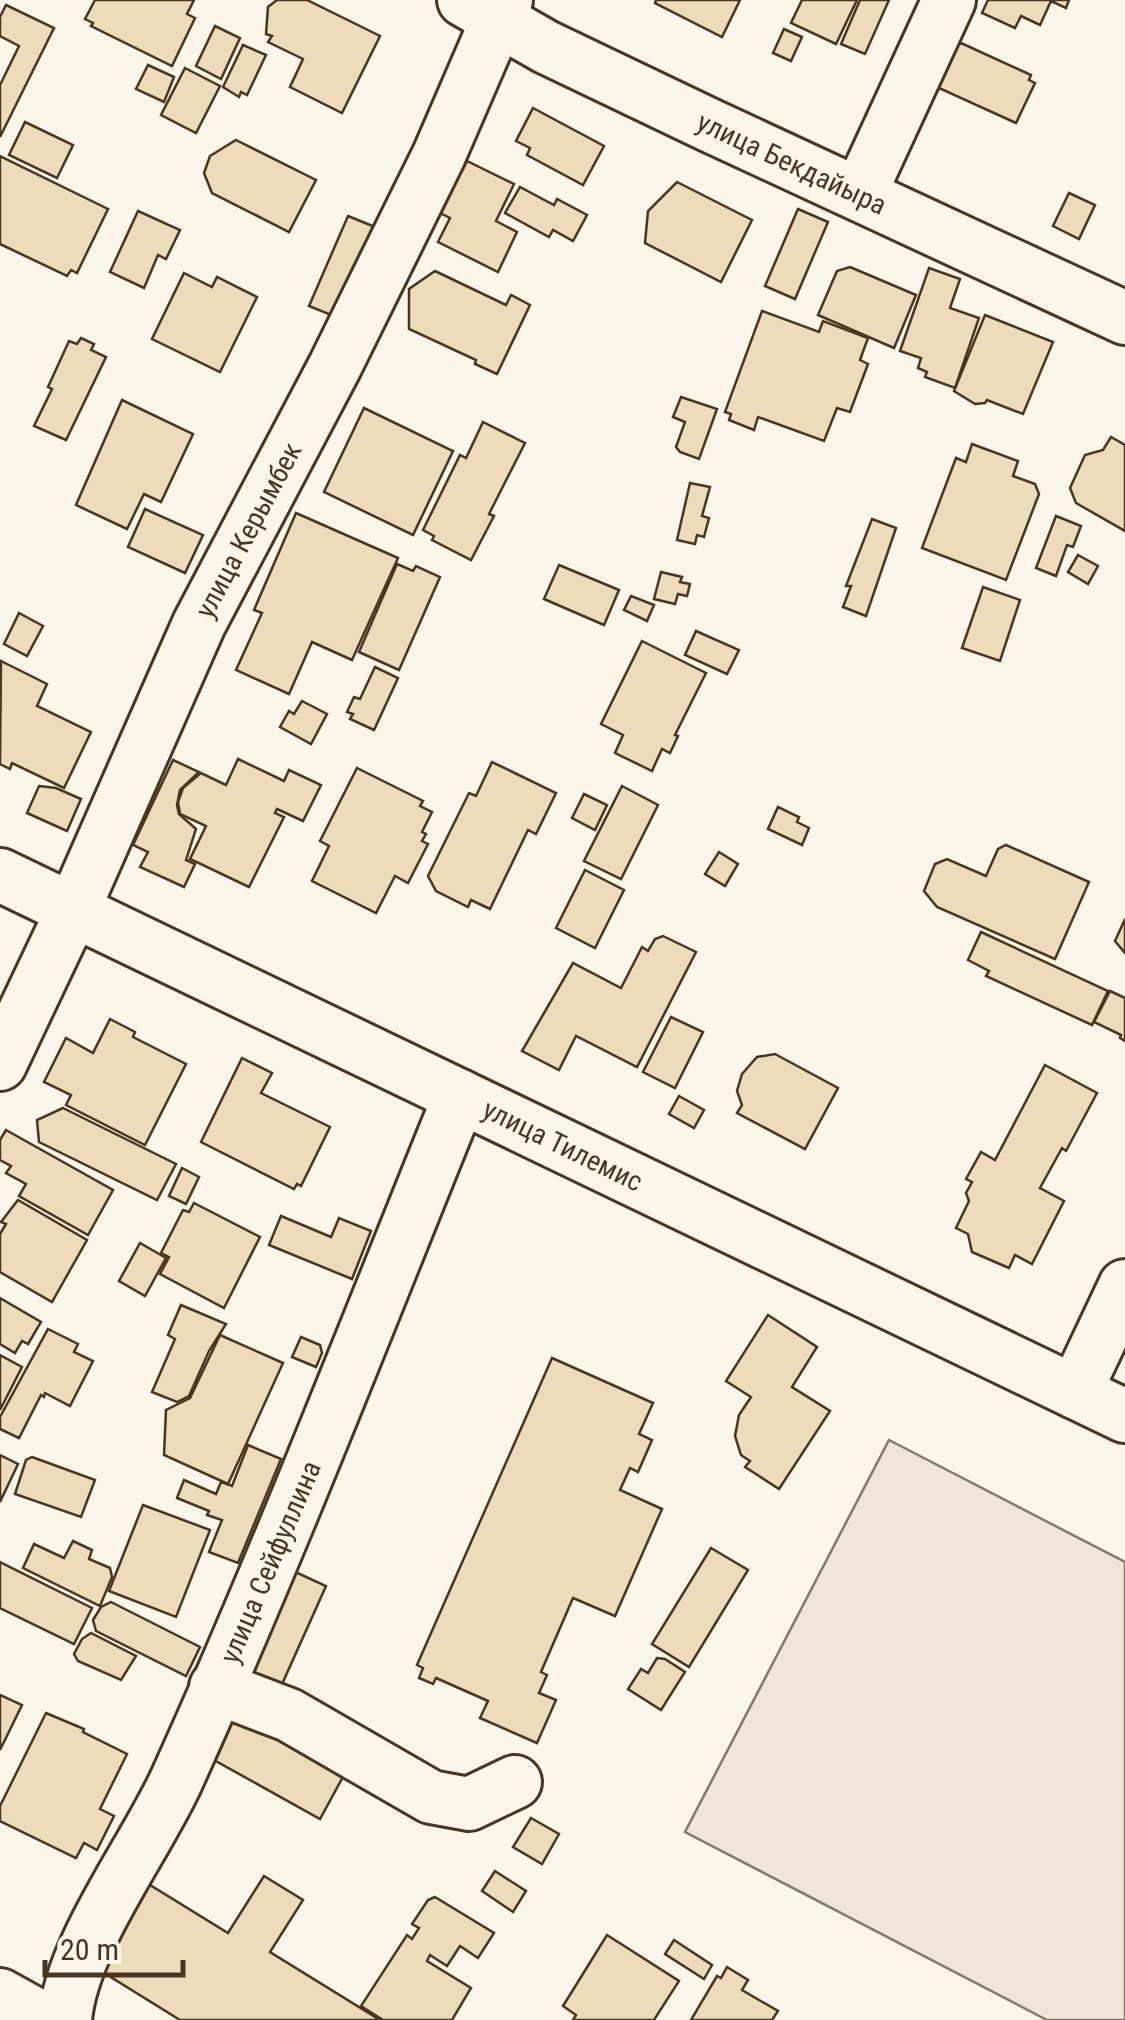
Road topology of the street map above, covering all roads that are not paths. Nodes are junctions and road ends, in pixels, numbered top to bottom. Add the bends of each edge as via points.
1 (949, 0) edge
2 (488, 7) edge
3 (860, 193) junction
4 (1125, 318) edge
5 (0, 875) edge
6 (72, 910) junction
7 (0, 1064) edge
8 (460, 1096) junction
9 (1125, 1286) edge
10 (1076, 1392) junction
11 (1125, 1416) edge
12 (216, 1687) junction
13 (515, 1782) dead end
14 (0, 1995) edge
15 (45, 2020) edge
16 (65, 2020) edge

1 - 3 street
2 - 3 street, улица Бекдайыра via 708,125
2 - 6 street, улица Керымбек via 439,155 199,624
3 - 4 street, улица Бекдайыра
5 - 6 street, улица Тилемис
6 - 7 street, улица Керымбек
6 - 8 street, улица Тилемис
8 - 10 street, улица Тилемис
8 - 12 street, улица Сейфуллина
9 - 10 street
10 - 11 street, улица Тилемис
12 - 13 street via 289,1715 431,1797 469,1804
12 - 16 street, улица Сейфуллина via 174,1785 79,1963
14 - 15 street

